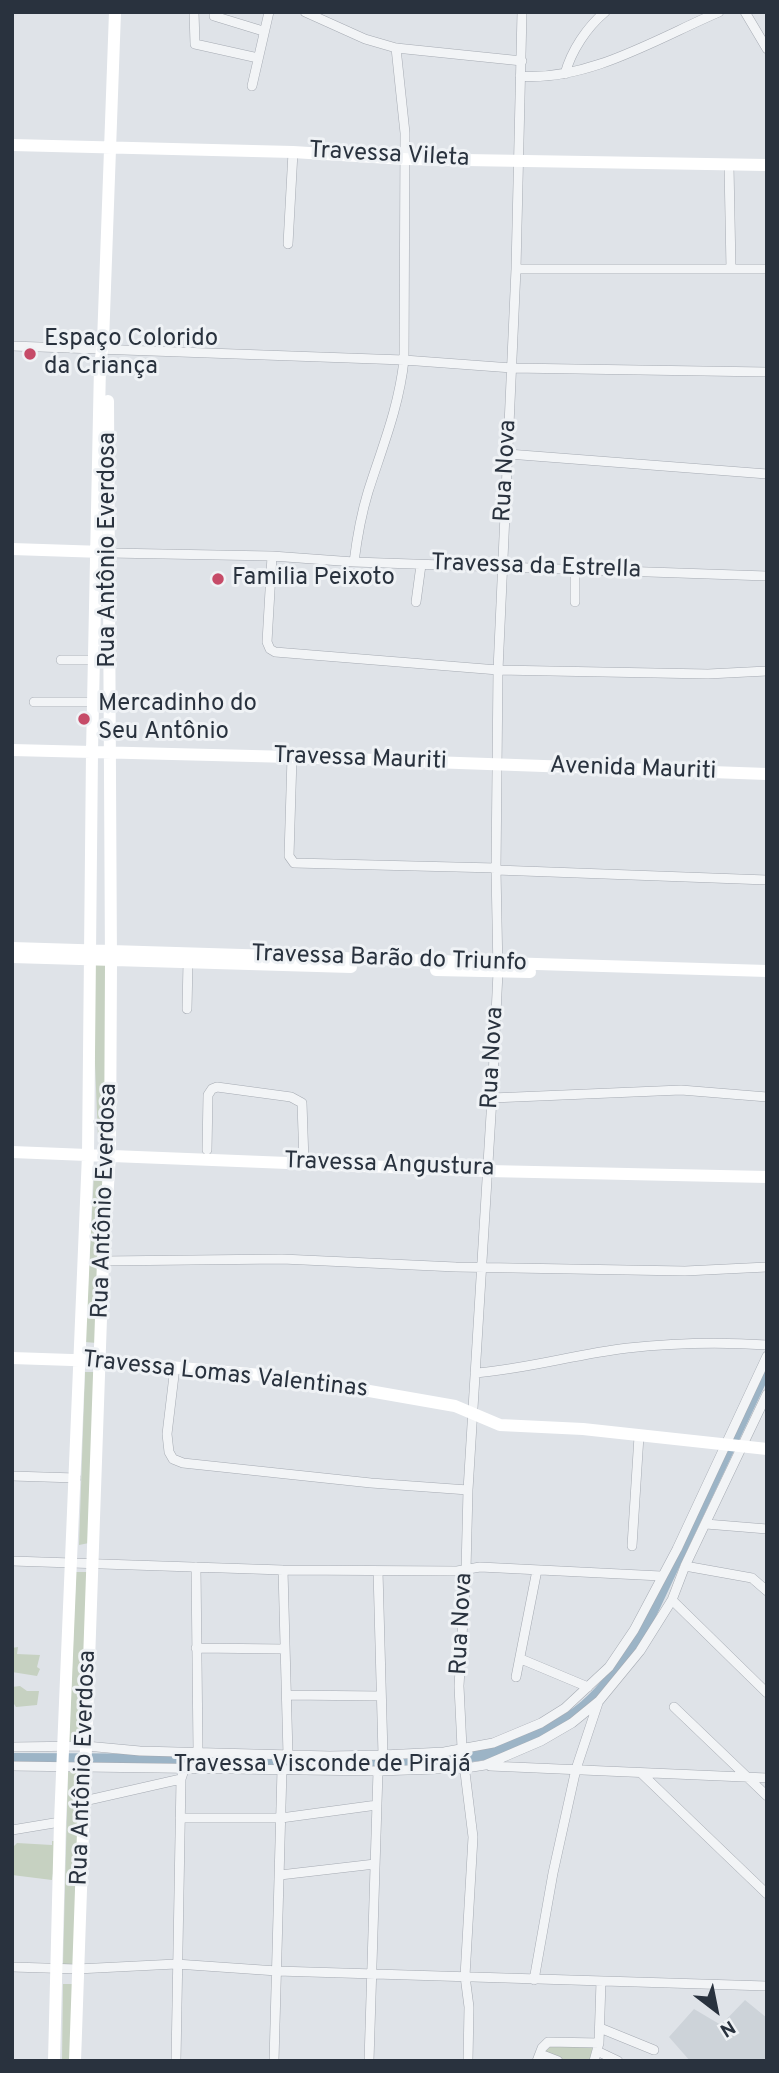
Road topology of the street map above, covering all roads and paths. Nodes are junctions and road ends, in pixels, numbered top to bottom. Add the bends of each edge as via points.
1 (115, 12) edge
2 (194, 12) edge
3 (214, 12) edge
4 (269, 12) edge
5 (305, 12) edge
6 (522, 12) edge
7 (605, 12) edge
8 (719, 12) edge
9 (745, 12) edge
10 (263, 31) junction
11 (396, 48) junction
12 (767, 49) edge
13 (258, 58) junction
14 (522, 61) junction
15 (565, 74) junction
16 (520, 76) junction
17 (252, 86) dead end
18 (12, 145) edge
19 (110, 148) junction
20 (293, 152) junction
21 (405, 159) junction
22 (520, 162) junction
23 (767, 165) edge
24 (729, 166) junction
25 (288, 244) dead end
26 (516, 269) junction
27 (731, 269) junction
28 (767, 269) edge
29 (12, 346) edge
30 (103, 347) junction
31 (404, 360) junction
32 (512, 368) junction
33 (767, 372) edge
34 (508, 454) junction
35 (767, 474) edge
36 (12, 549) edge
37 (103, 552) junction
38 (272, 556) junction
39 (354, 562) junction
40 (421, 565) junction
41 (502, 567) junction
42 (575, 569) junction
43 (767, 576) edge
44 (416, 602) dead end
45 (575, 602) dead end
46 (61, 660) dead end
47 (95, 660) junction
48 (499, 670) junction
49 (767, 671) edge
50 (34, 702) dead end
51 (94, 702) junction
52 (93, 723) junction
53 (110, 724) junction
54 (12, 750) edge
55 (111, 751) junction
56 (92, 752) junction
57 (292, 757) junction
58 (499, 766) junction
59 (767, 774) edge
60 (496, 869) junction
61 (767, 880) edge
62 (12, 948) edge
63 (92, 955) junction
64 (111, 955) junction
65 (12, 957) edge
66 (292, 961) junction
67 (188, 962) junction
68 (498, 968) junction
69 (553, 969) junction
70 (767, 971) edge
71 (767, 979) edge
72 (187, 1009) dead end
73 (767, 1097) edge
74 (492, 1098) junction
75 (207, 1150) dead end
76 (12, 1152) edge
77 (88, 1154) junction
78 (110, 1155) junction
79 (303, 1162) junction
80 (488, 1171) junction
81 (767, 1177) edge
82 (103, 1261) junction
83 (480, 1267) junction
84 (767, 1267) edge
85 (767, 1345) edge
86 (767, 1356) edge
87 (12, 1358) edge
88 (79, 1360) junction
89 (101, 1361) junction
90 (175, 1367) junction
91 (475, 1373) junction
92 (767, 1394) edge
93 (473, 1414) junction
94 (639, 1436) junction
95 (733, 1444) junction
96 (767, 1448) edge
97 (12, 1476) edge
98 (76, 1478) junction
99 (468, 1490) junction
100 (706, 1524) junction
101 (767, 1529) edge
102 (632, 1546) dead end
103 (12, 1561) edge
104 (72, 1564) junction
105 (93, 1564) junction
106 (685, 1566) junction
107 (196, 1567) junction
108 (284, 1570) junction
109 (466, 1570) junction
110 (537, 1570) junction
111 (378, 1571) junction
112 (661, 1576) junction
113 (767, 1577) edge
114 (752, 1578) junction
115 (767, 1591) edge
116 (672, 1600) junction
117 (197, 1648) junction
118 (285, 1649) junction
119 (521, 1659) junction
120 (516, 1677) dead end
121 (588, 1687) junction
122 (767, 1693) edge
123 (286, 1695) junction
124 (381, 1696) junction
125 (599, 1701) junction
126 (674, 1707) dead end
127 (12, 1747) edge
128 (64, 1747) junction
129 (85, 1747) junction
130 (198, 1751) junction
131 (463, 1751) junction
132 (288, 1755) junction
133 (383, 1755) junction
134 (485, 1765) junction
135 (12, 1766) edge
136 (63, 1766) junction
137 (84, 1766) junction
138 (465, 1766) junction
139 (185, 1767) junction
140 (282, 1769) junction
141 (576, 1769) junction
142 (378, 1771) junction
143 (641, 1773) junction
144 (746, 1776) junction
145 (767, 1777) edge
146 (181, 1779) junction
147 (767, 1796) edge
148 (84, 1801) junction
149 (377, 1805) junction
150 (180, 1818) junction
151 (281, 1818) junction
152 (60, 1822) junction
153 (12, 1830) edge
154 (375, 1864) junction
155 (280, 1875) junction
156 (767, 1894) edge
157 (176, 1964) junction
158 (12, 1967) edge
159 (58, 1969) junction
160 (77, 1969) junction
161 (277, 1971) junction
162 (372, 1973) junction
163 (465, 1976) junction
164 (534, 1980) junction
165 (601, 1981) junction
166 (767, 1986) edge
167 (600, 2028) junction
168 (598, 2047) junction
169 (654, 2050) dead end
170 (538, 2057) edge
171 (54, 2061) edge
172 (75, 2061) edge
173 (176, 2061) edge
174 (274, 2061) edge
175 (369, 2061) edge
176 (468, 2061) edge
177 (558, 2061) edge
178 (594, 2061) edge
179 (618, 2061) edge

1 - 19 street, Rua Antônio Everdosa
2 - 13 street via 195,44
3 - 10 street via 214,16
4 - 10 street
5 - 11 street
6 - 14 street, Rua Nova
7 - 15 street via 568,59
8 - 15 street
9 - 12 street
10 - 13 street
11 - 14 street
11 - 21 street
13 - 17 street
14 - 16 street, Rua Nova
15 - 16 street
16 - 22 street, Rua Nova
18 - 19 street, Travessa Vileta
19 - 20 street, Travessa Vileta
19 - 30 street, Rua Antônio Everdosa
20 - 21 street, Travessa Vileta
20 - 25 street
21 - 22 street, Travessa Vileta
21 - 31 street
22 - 24 street, Travessa Vileta
22 - 26 street, Rua Nova
23 - 24 street, Travessa Vileta
24 - 27 street
26 - 27 street
26 - 32 street, Rua Nova
27 - 28 street
29 - 30 street
30 - 31 street
30 - 37 street, Rua Antônio Everdosa
31 - 32 street
31 - 39 street
32 - 33 street
32 - 34 street, Rua Nova
34 - 35 street
34 - 41 street, Rua Nova
36 - 37 street, Travessa da Estrella
37 - 38 street, Travessa da Estrella
37 - 47 street, Rua Antônio Everdosa
37 - 53 street, Rua Antônio Everdosa
38 - 39 street, Travessa da Estrella
38 - 48 street via 267,642 272,651
39 - 40 street, Travessa da Estrella
40 - 41 street, Travessa da Estrella
40 - 44 street
41 - 42 street, Travessa da Estrella
41 - 48 street, Rua Nova
42 - 43 street, Travessa da Estrella
42 - 45 street
46 - 47 street
47 - 51 street, Rua Antônio Everdosa
48 - 49 street
48 - 58 street, Rua Nova
50 - 51 street
51 - 52 street, Rua Antônio Everdosa
52 - 53 street via 101,729
52 - 56 street, Rua Antônio Everdosa
53 - 55 street, Rua Antônio Everdosa
54 - 56 street, Travessa Mauriti
55 - 56 street, Travessa Mauriti
55 - 57 street, Travessa Mauriti
55 - 64 street, Rua Antônio Everdosa
56 - 63 street, Rua Antônio Everdosa
57 - 58 street, Travessa Mauriti
57 - 60 street via 289,856 294,863
58 - 59 street, Avenida Mauriti
58 - 60 street, Rua Nova
60 - 61 street
60 - 68 street, Rua Nova
62 - 63 street, Travessa Barão do Triunfo
63 - 64 street, Travessa Barão do Triunfo
63 - 65 street, Travessa Barão do Triunfo
63 - 77 street, Rua Antônio Everdosa
64 - 66 street, Travessa Barão do Triunfo
64 - 67 street, Travessa Barão do Triunfo
64 - 78 street, Rua Antônio Everdosa
66 - 67 street, Travessa Barão do Triunfo
66 - 68 street, Travessa Barão do Triunfo
67 - 72 street
68 - 69 street, Travessa Barão do Triunfo
68 - 74 street, Rua Nova
69 - 70 street, Travessa Barão do Triunfo
69 - 71 street, Travessa Barão do Triunfo
73 - 74 street via 681,1090
74 - 80 street, Rua Nova
75 - 79 street via 208,1095 217,1087 291,1097 302,1103
76 - 77 street, Travessa Angustura
77 - 78 street, Travessa Angustura
77 - 88 street, Rua Antônio Everdosa
78 - 79 street, Travessa Angustura
78 - 82 street, Rua Antônio Everdosa
79 - 80 street, Travessa Angustura
80 - 81 street, Travessa Angustura
80 - 83 street, Rua Nova
82 - 83 street via 282,1259
82 - 89 street, Rua Antônio Everdosa
83 - 84 street via 685,1271
83 - 91 street, Rua Nova
85 - 91 street via 716,1342 628,1348
86 - 95 street, Travessa Visconde de Pirajá
87 - 88 street, Travessa Lomas Valentinas
88 - 89 street, Travessa Lomas Valentinas
88 - 98 street, Rua Antônio Everdosa
89 - 90 street, Travessa Lomas Valentinas
89 - 105 street, Rua Antônio Everdosa
90 - 93 street, Travessa Lomas Valentinas via 295,1378 455,1406
90 - 99 street via 167,1444 173,1459
91 - 93 street, Rua Nova
92 - 95 street, Travessa Visconde de Pirajá
93 - 94 street, Travessa Lomas Valentinas via 500,1424
93 - 99 street, Rua Nova
94 - 95 street, Travessa Lomas Valentinas
94 - 102 street
95 - 96 street, Travessa Lomas Valentinas
95 - 100 street, Travessa Visconde de Pirajá
95 - 112 street, Travessa Visconde de Pirajá
97 - 98 street
98 - 104 street, Rua Antônio Everdosa
99 - 109 street, Rua Nova
100 - 101 street
100 - 106 street, Travessa Visconde de Pirajá
103 - 104 street
104 - 105 street
104 - 128 street, Rua Antônio Everdosa
105 - 107 street
105 - 129 street, Rua Antônio Everdosa
106 - 114 street
106 - 116 street, Travessa Visconde de Pirajá
107 - 108 street
107 - 117 street
108 - 111 street
108 - 118 street
109 - 110 street
109 - 111 street
109 - 131 street, Rua Nova via 459,1686
110 - 112 street
110 - 119 street
111 - 124 street
112 - 121 street, Travessa Visconde de Pirajá via 634,1630 609,1667
113 - 114 street
114 - 115 street
116 - 122 street
116 - 125 street, Travessa Visconde de Pirajá via 640,1651
117 - 118 street
117 - 130 street
118 - 123 street
119 - 120 street
119 - 121 street
121 - 131 street, Travessa Visconde de Pirajá via 565,1708 527,1730
123 - 124 street
123 - 132 street
124 - 133 street
125 - 134 street, Travessa Visconde de Pirajá via 541,1741
125 - 141 street
126 - 144 street
127 - 128 street, Travessa Visconde de Pirajá
128 - 129 street, Travessa Visconde de Pirajá
128 - 136 street, Rua Antônio Everdosa
129 - 130 street, Travessa Visconde de Pirajá
129 - 137 street, Rua Antônio Everdosa
130 - 132 street, Travessa Visconde de Pirajá
131 - 133 street, Travessa Visconde de Pirajá
131 - 138 street, Rua Nova
132 - 133 street, Travessa Visconde de Pirajá
134 - 138 street, Travessa Visconde de Pirajá
134 - 141 street
135 - 136 street, Travessa Visconde de Pirajá
136 - 137 street, Travessa Visconde de Pirajá
136 - 152 street, Rua Antônio Everdosa
137 - 139 street, Travessa Visconde de Pirajá
137 - 148 street, Rua Antônio Everdosa
138 - 142 street, Travessa Visconde de Pirajá
138 - 163 street, Rua Nova via 473,1837
139 - 140 street, Travessa Visconde de Pirajá
139 - 146 street
140 - 142 street, Travessa Visconde de Pirajá
140 - 151 street
141 - 143 street
141 - 164 street
142 - 149 street
143 - 144 street
143 - 156 street
144 - 145 street
144 - 147 street
146 - 148 street
146 - 150 street
148 - 160 street, Rua Antônio Everdosa
149 - 151 street
149 - 154 street
150 - 151 street
150 - 157 street
151 - 155 street
152 - 153 street
152 - 159 street, Rua Antônio Everdosa
154 - 155 street
154 - 162 street
155 - 161 street
157 - 160 street
157 - 161 street
157 - 173 street
158 - 159 street
159 - 160 street
159 - 171 street, Rua Antônio Everdosa
160 - 172 street, Rua Antônio Everdosa
161 - 162 street
161 - 174 street
162 - 163 street
162 - 175 street
163 - 164 street
163 - 176 street, Rua Nova
164 - 165 street
165 - 166 street
165 - 167 street
167 - 168 street
167 - 169 street
168 - 170 street via 548,2042
168 - 178 street
168 - 179 street
170 - 177 street

